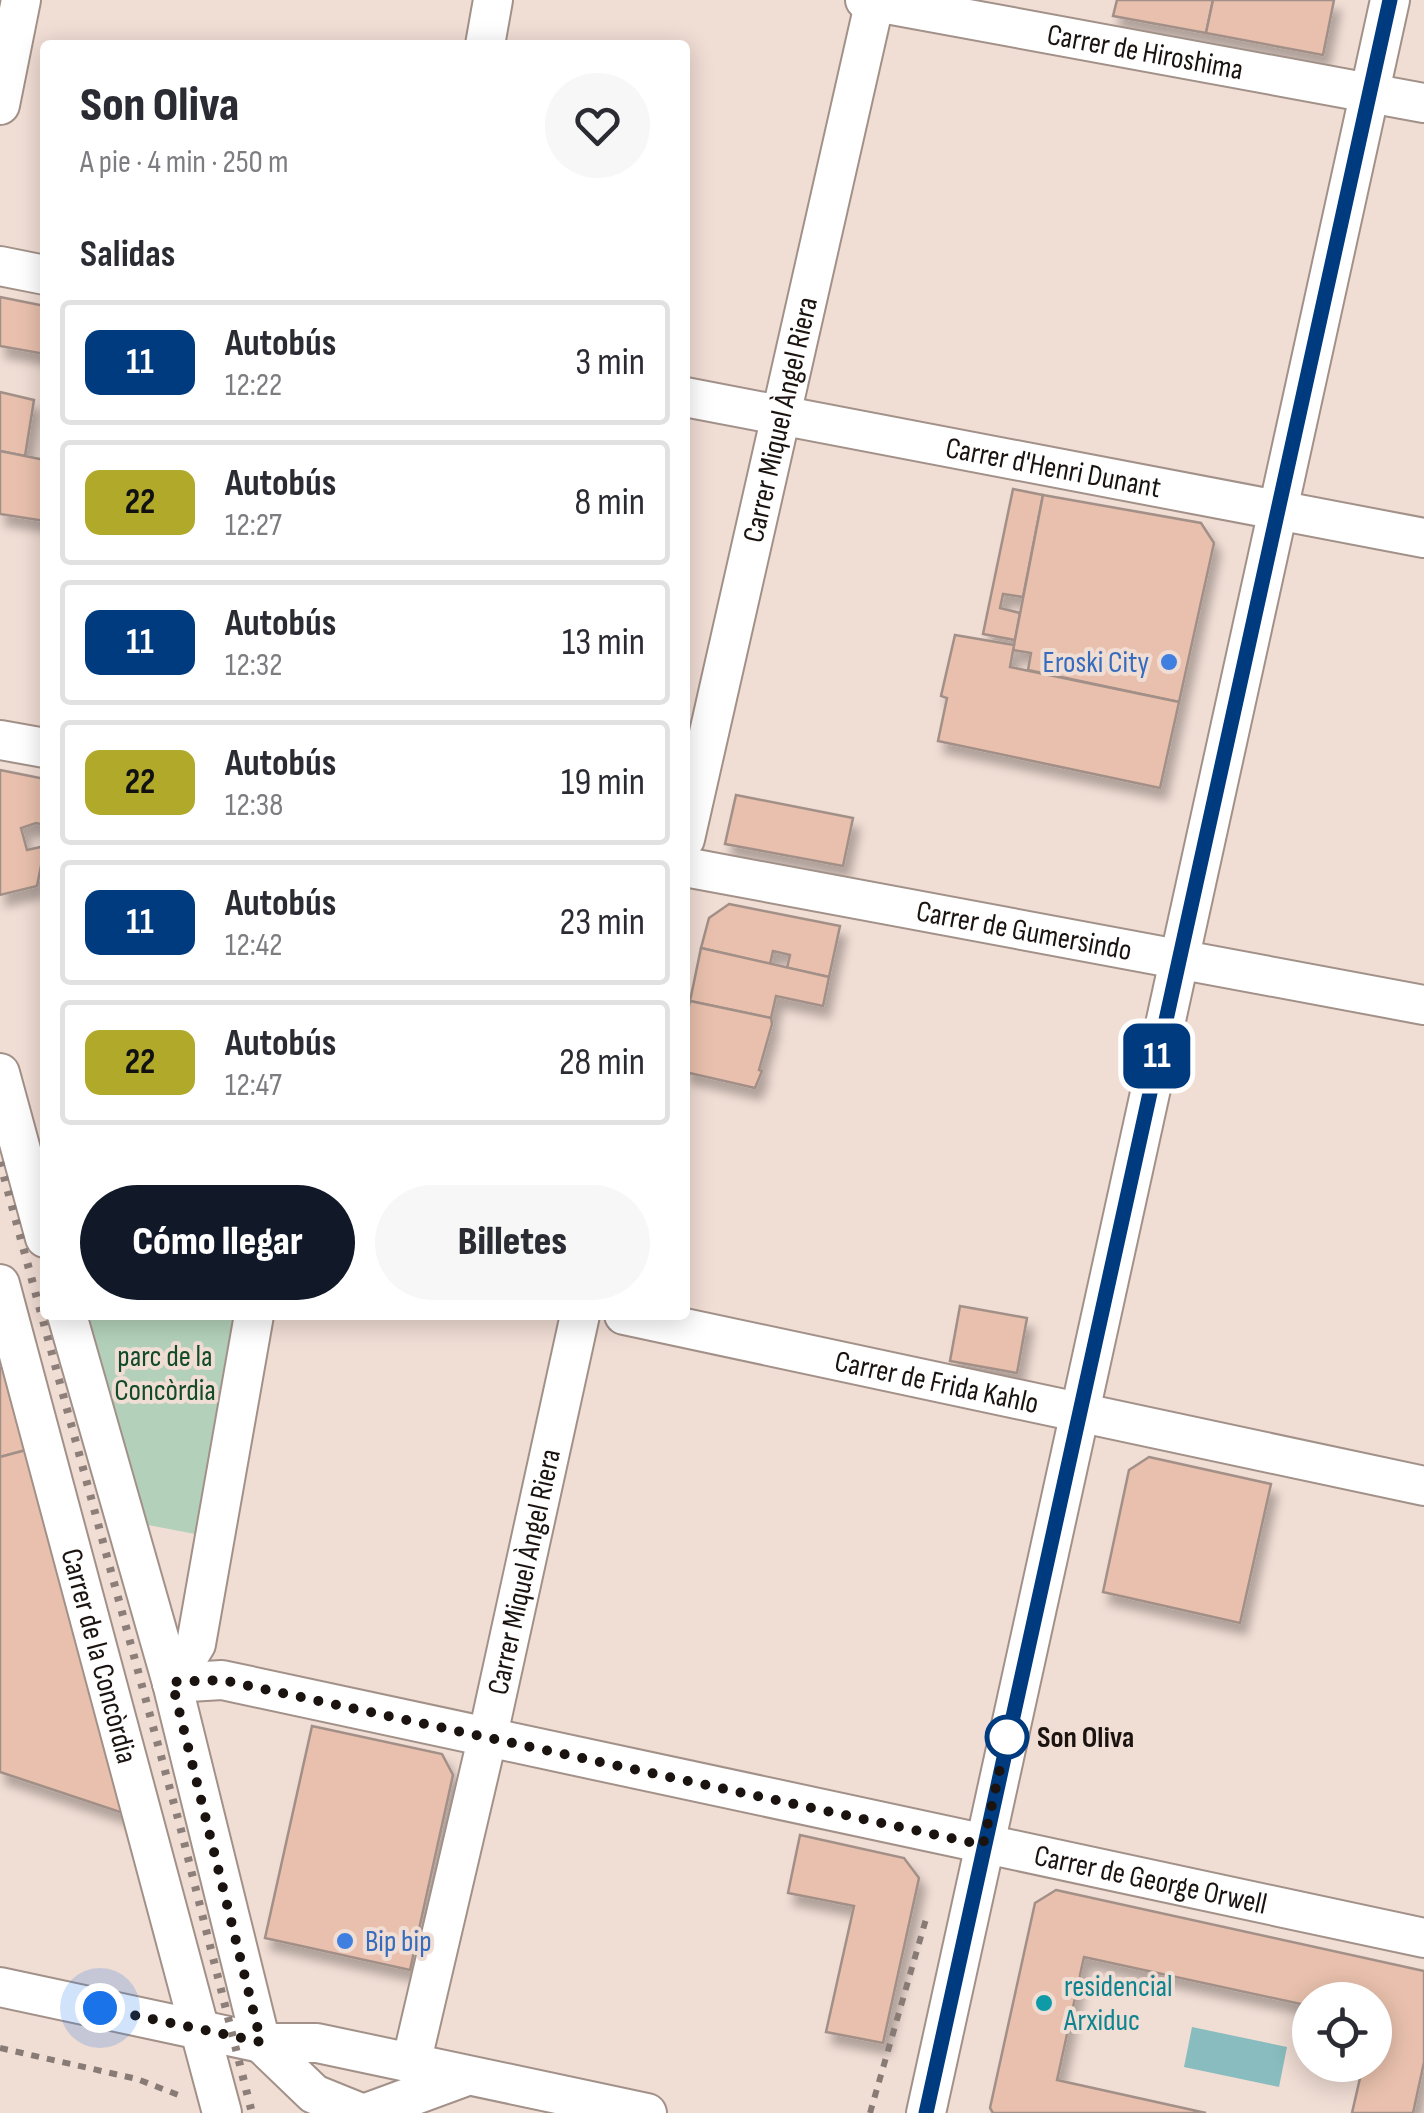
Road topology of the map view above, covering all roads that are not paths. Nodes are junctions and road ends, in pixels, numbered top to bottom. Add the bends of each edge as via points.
1 (21, 0) edge
2 (493, 0) edge
3 (1390, 0) edge
4 (871, 1) edge
5 (486, 40) edge
6 (1370, 93) junction
7 (1424, 102) edge
8 (0, 105) edge
9 (0, 266) edge
10 (40, 274) edge
11 (690, 398) edge
12 (781, 415) junction
13 (1277, 510) junction
14 (1424, 538) edge
15 (0, 740) edge
16 (40, 747) edge
17 (690, 817) edge
18 (690, 869) edge
19 (1178, 959) junction
20 (1424, 1004) edge
21 (0, 1073) edge
22 (38, 1190) edge
23 (0, 1284) edge
24 (68, 1320) edge
25 (253, 1320) edge
26 (579, 1320) edge
27 (647, 1320) edge
28 (1078, 1412) junction
29 (1424, 1486) edge
30 (172, 1682) junction
31 (488, 1735) junction
32 (983, 1845) junction
33 (1424, 1938) edge
34 (0, 1987) edge
35 (200, 2030) junction
36 (261, 2042) junction
37 (411, 2064) junction
38 (470, 2076) junction
39 (317, 2104) edge
40 (221, 2109) edge
41 (364, 2113) edge
42 (647, 2113) edge
43 (926, 2113) edge

1 - 8 street
2 - 5 street
3 - 6 street
4 - 6 street, Carrer de Hiroshima
4 - 12 street, Carrer Miquel Àngel Riera
6 - 7 street, Carrer de Hiroshima
6 - 13 street
9 - 10 street
11 - 12 street, Carrer d'Henri Dunant
12 - 13 street, Carrer d'Henri Dunant
12 - 17 street, Carrer Miquel Àngel Riera
13 - 14 street, Carrer d'Henri Dunant
13 - 19 street
15 - 16 street
18 - 19 street, Carrer de Gumersindo
19 - 20 street, Carrer de Gumersindo
19 - 28 street
21 - 22 street
23 - 35 street, Carrer de la Concòrdia
24 - 30 street, Carrer de la Concòrdia
25 - 30 street via 196,1644
26 - 31 street, Carrer Miquel Àngel Riera
27 - 28 street, Carrer de Frida Kahlo
28 - 29 street, Carrer de Frida Kahlo
28 - 32 street
30 - 31 street, Carrer de George Orwell via 222,1680
30 - 36 street, Carrer de la Concòrdia
31 - 32 street, Carrer de George Orwell
31 - 37 street, Carrer Miquel Àngel Riera
32 - 33 street, Carrer de George Orwell
32 - 43 street
34 - 35 street
35 - 36 street
35 - 40 street, Carrer de la Concòrdia
36 - 37 street via 316,2043
36 - 39 street
37 - 38 street
38 - 41 street
38 - 42 street
39 - 41 street

